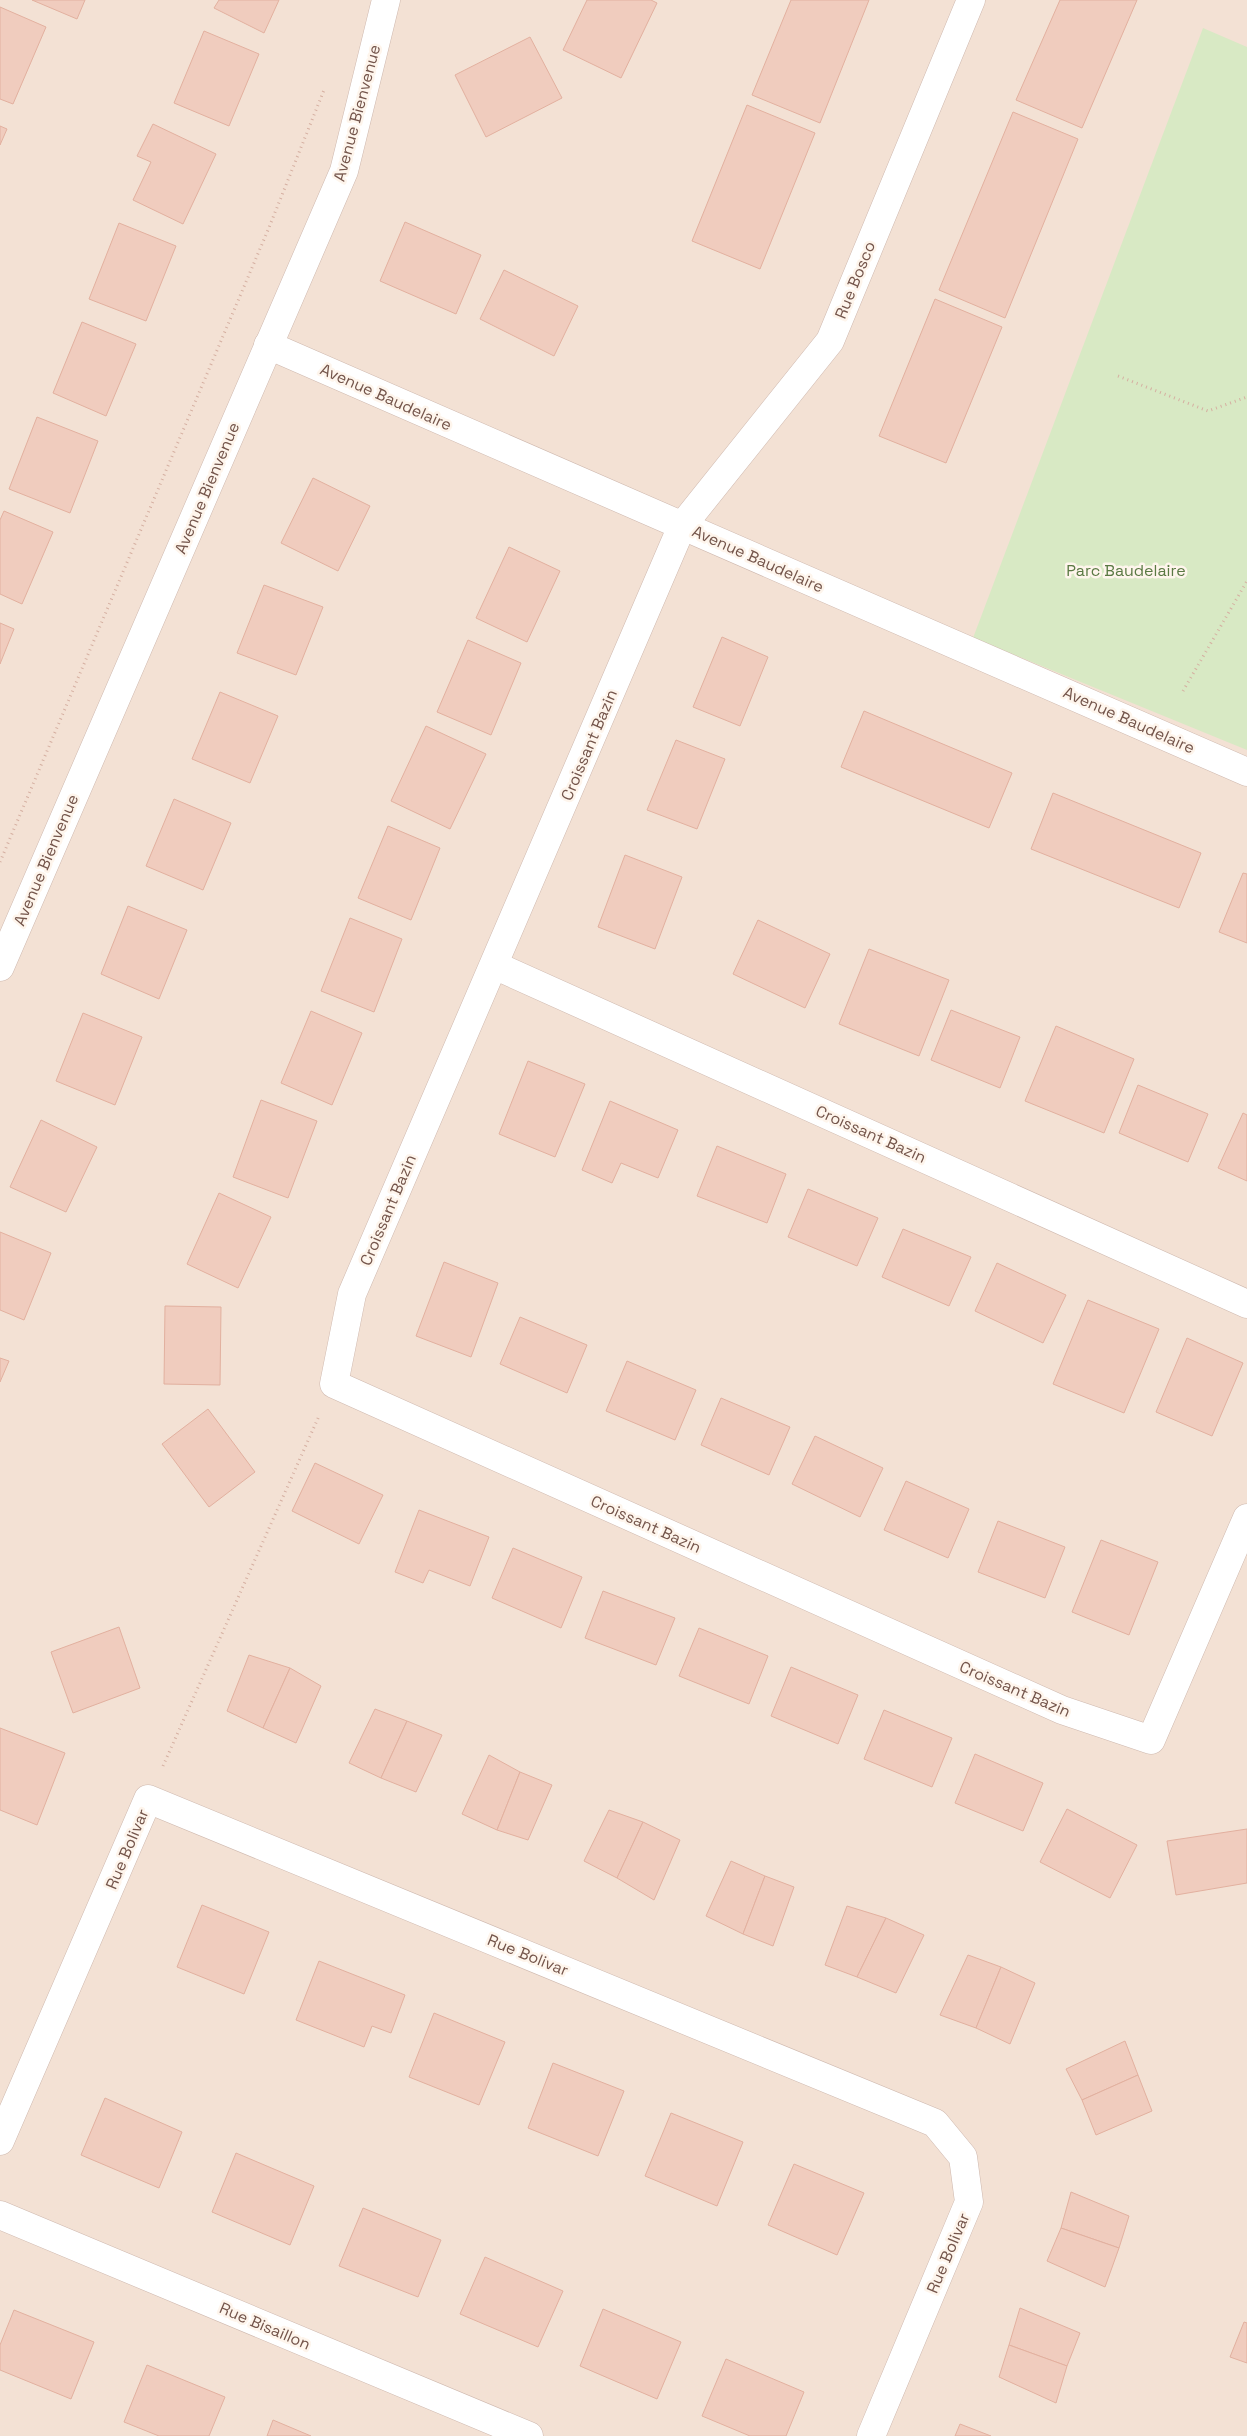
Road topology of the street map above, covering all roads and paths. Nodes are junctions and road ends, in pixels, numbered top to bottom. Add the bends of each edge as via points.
1 (386, 0) edge
2 (971, 0) edge
3 (326, 81) dead end
4 (268, 345) junction
5 (1118, 376) dead end
6 (1247, 397) edge
7 (682, 526) junction
8 (1247, 581) edge
9 (1182, 691) dead end
10 (1247, 772) edge
11 (0, 862) edge
12 (494, 965) junction
13 (0, 967) edge
14 (1247, 1304) edge
15 (334, 1384) junction
16 (1247, 1518) edge
17 (148, 1799) junction
18 (0, 2141) edge
19 (0, 2215) edge
20 (530, 2436) edge
21 (871, 2436) edge

1 - 4 street, Avenue Bienvenue via 344,171
2 - 7 street, Rue Bosco via 830,342
3 - 11 path via 261,246
4 - 7 street, Avenue Baudelaire
4 - 13 street, Avenue Bienvenue
5 - 6 path via 1208,411
7 - 10 street, Avenue Baudelaire
7 - 12 street, Croissant Bazin
8 - 9 path
12 - 14 street, Croissant Bazin
12 - 15 street, Croissant Bazin via 352,1294
15 - 16 street, Croissant Bazin via 1062,1710 1151,1740
15 - 17 path
17 - 18 street, Rue Bolivar
17 - 21 street, Rue Bolivar via 935,2123 963,2157 970,2202
19 - 20 street, Rue Bisaillon

